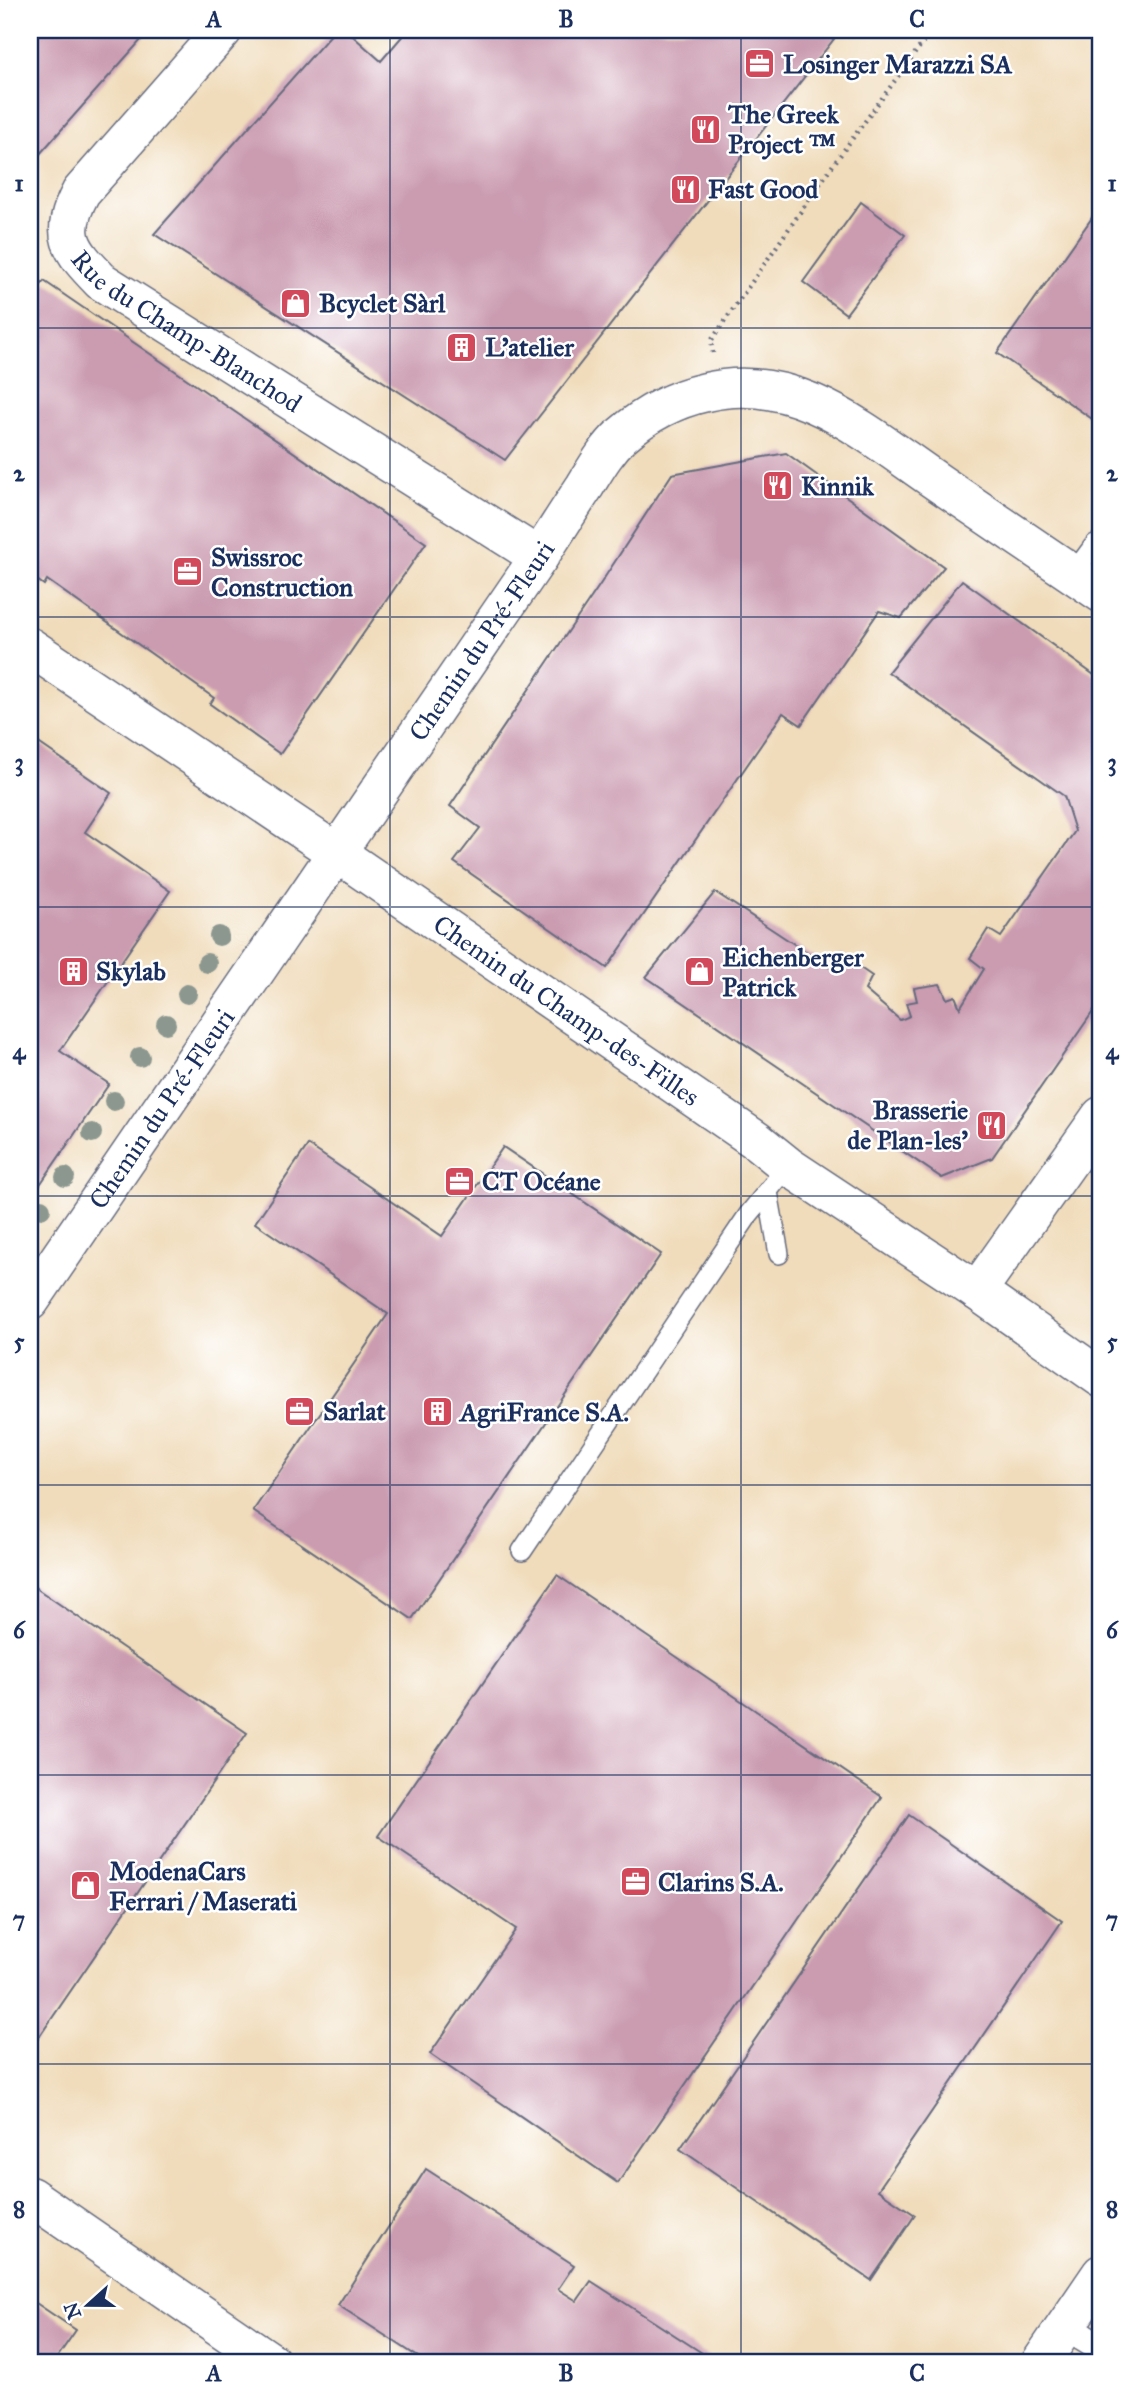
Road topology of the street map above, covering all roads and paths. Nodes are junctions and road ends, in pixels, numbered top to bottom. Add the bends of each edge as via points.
1 (223, 30) edge
2 (932, 30) edge
3 (719, 388) junction
4 (539, 557) junction
5 (1090, 570) edge
6 (30, 647) edge
7 (337, 853) junction
8 (1101, 1116) edge
9 (778, 1179) junction
10 (779, 1254) dead end
11 (977, 1292) junction
12 (30, 1301) edge
13 (1101, 1378) edge
14 (522, 1551) dead end
15 (30, 2196) edge
16 (1101, 2274) edge
17 (1065, 2326) junction
18 (1101, 2348) edge
19 (271, 2362) edge
20 (1041, 2362) edge

1 - 4 street, Rue du Champ-Blanchod via 81,192 68,225 70,241 101,281
2 - 3 path via 711,341
3 - 4 street, Chemin du Pré-Fleuri via 667,405 622,435
3 - 5 street, Chemin du Pré-Fleuri via 762,387 816,403
4 - 7 street, Chemin du Pré-Fleuri
6 - 7 street, Chemin du Champ-des-Filles
7 - 9 street, Chemin du Champ-des-Filles via 757,1141
7 - 12 street, Chemin du Pré-Fleuri
8 - 11 street
9 - 10 lane
9 - 11 street, Chemin du Champ-des-Filles
9 - 14 lane via 749,1214
11 - 13 street, Chemin du Champ-des-Filles
15 - 19 street
16 - 17 street
17 - 18 street
17 - 20 street

